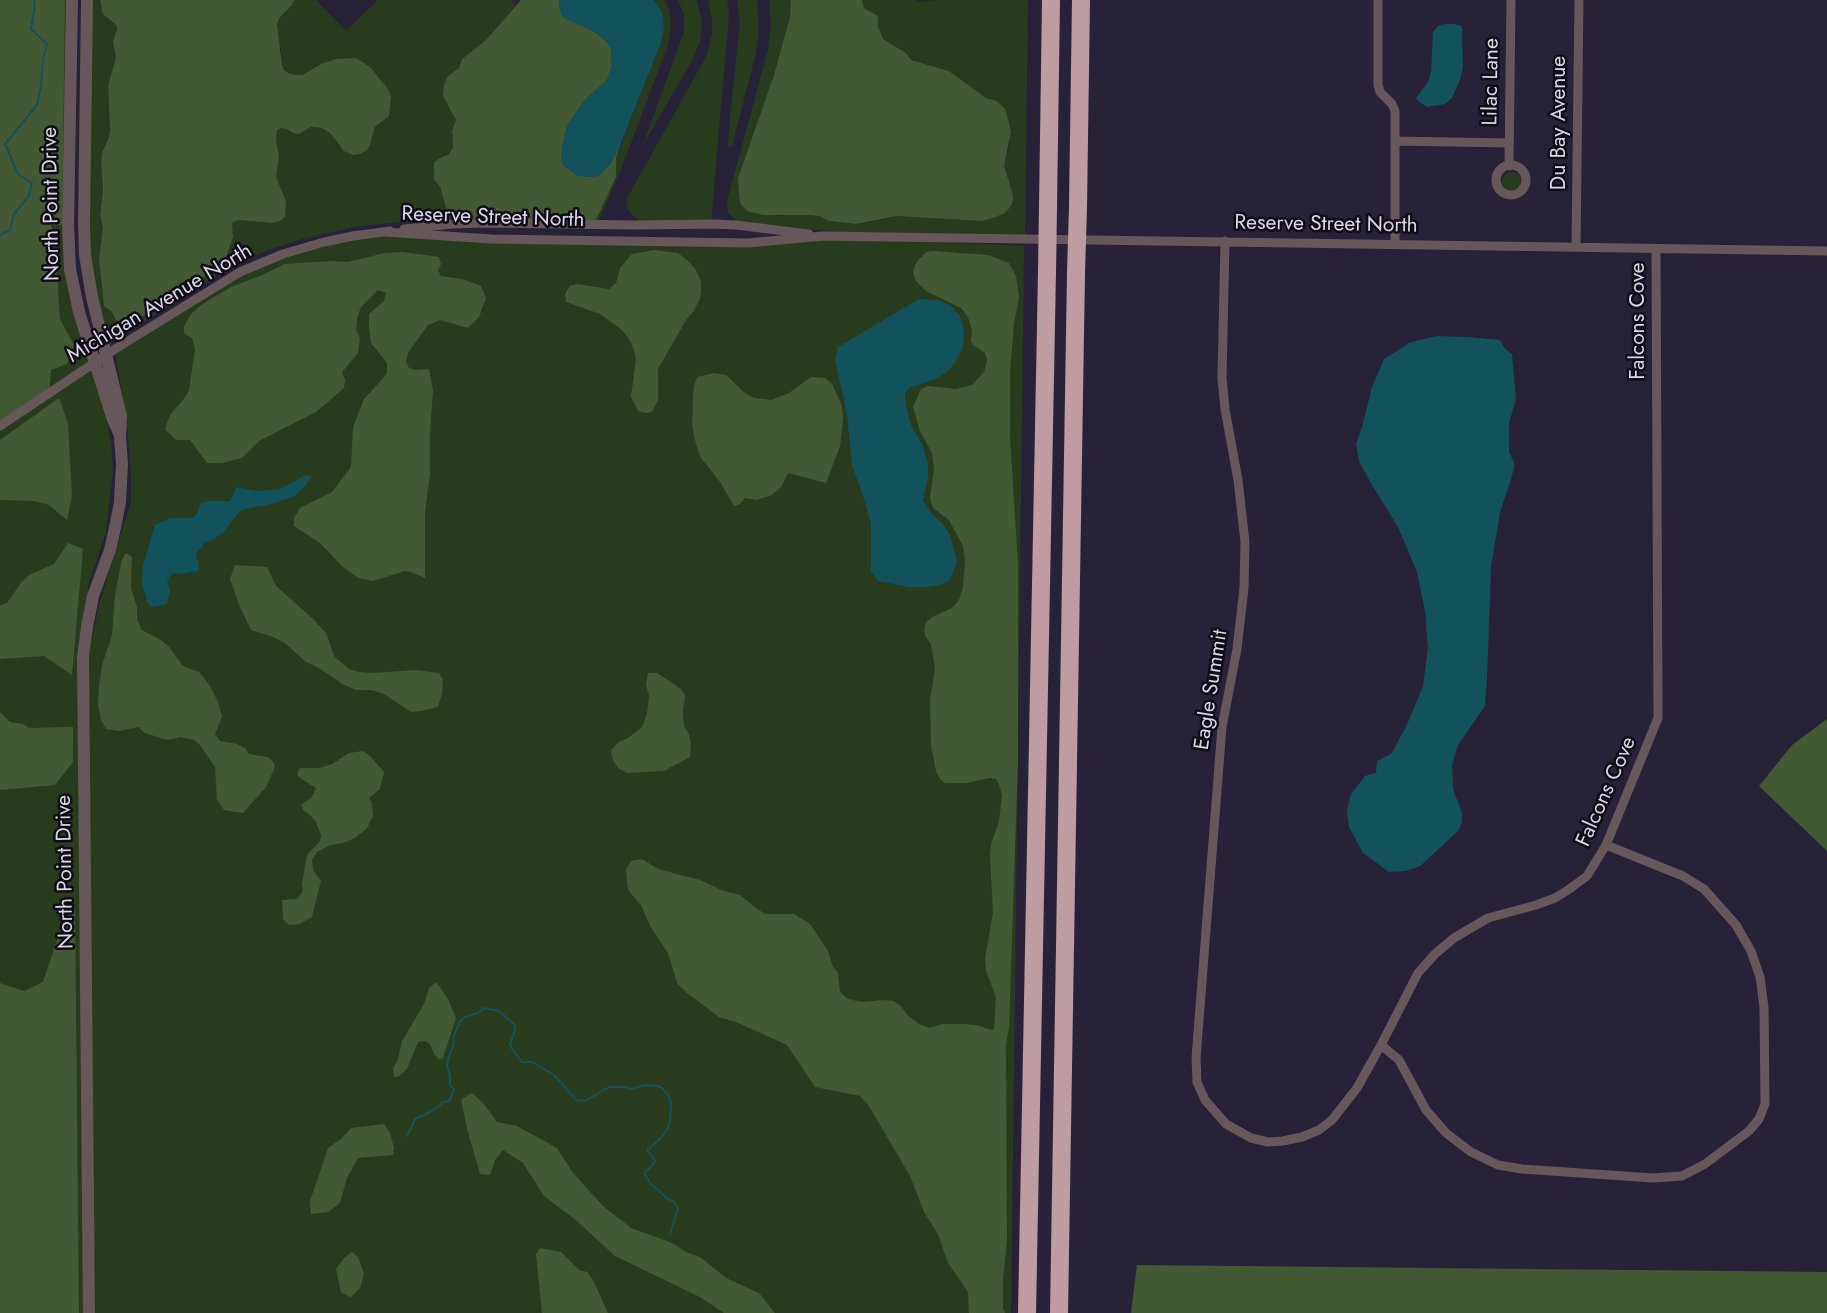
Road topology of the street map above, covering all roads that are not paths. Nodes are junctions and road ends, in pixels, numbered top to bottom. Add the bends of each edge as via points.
1 (72, 0) edge
2 (87, 0) edge
3 (1081, 0) edge
4 (1378, 0) edge
5 (1511, 0) edge
6 (1579, 0) edge
7 (1050, 1) edge
8 (1395, 141) junction
9 (1509, 142) junction
10 (1509, 165) dead end
11 (385, 232) junction
12 (824, 236) junction
13 (1224, 241) junction
14 (1395, 244) junction
15 (1576, 247) junction
16 (1656, 249) junction
17 (1827, 251) edge
18 (100, 359) junction
19 (0, 426) edge
20 (1606, 845) junction
21 (1382, 1045) junction
22 (1237, 1130) joint
23 (89, 1313) edge
24 (1027, 1313) edge
25 (1059, 1313) edge

1 - 18 street, North Point Drive via 70,259 74,293
2 - 18 street, North Point Drive via 84,239
3 - 25 highway, bridge
4 - 8 street via 1377,82 1395,111
5 - 9 street, Lilac Lane
6 - 15 street, Du Bay Avenue
7 - 24 highway, bridge
8 - 9 street
8 - 14 street
9 - 10 street, Lilac Lane
11 - 12 street, Reserve Street North via 491,239 748,243
11 - 12 street, Reserve Street North via 486,223 714,224
11 - 18 street, Michigan Avenue North via 324,242 261,262
12 - 13 street, Reserve Street North
13 - 14 street, Reserve Street North
13 - 22 street, Eagle Summit via 1222,378 1244,531 1244,588 1222,727 1196,1058 1197,1082 1205,1100 1226,1124
14 - 15 street, Reserve Street North
15 - 16 street, Reserve Street North
16 - 17 street, Reserve Street North
16 - 20 street, Falcons Cove via 1658,718
18 - 19 street, Michigan Avenue North
18 - 23 street, North Point Drive via 120,436 122,464 117,523 93,596 83,657
20 - 21 street, Falcons Cove via 1587,876 1568,890 1536,905 1488,918 1441,949 1418,973
20 - 21 street via 1683,876 1704,889 1736,925 1751,951 1764,1007 1765,1104 1749,1131 1682,1176 1653,1178 1498,1165 1471,1152 1446,1132 1426,1110 1399,1060
21 - 22 street, Falcons Cove via 1344,1106 1319,1130 1268,1142

